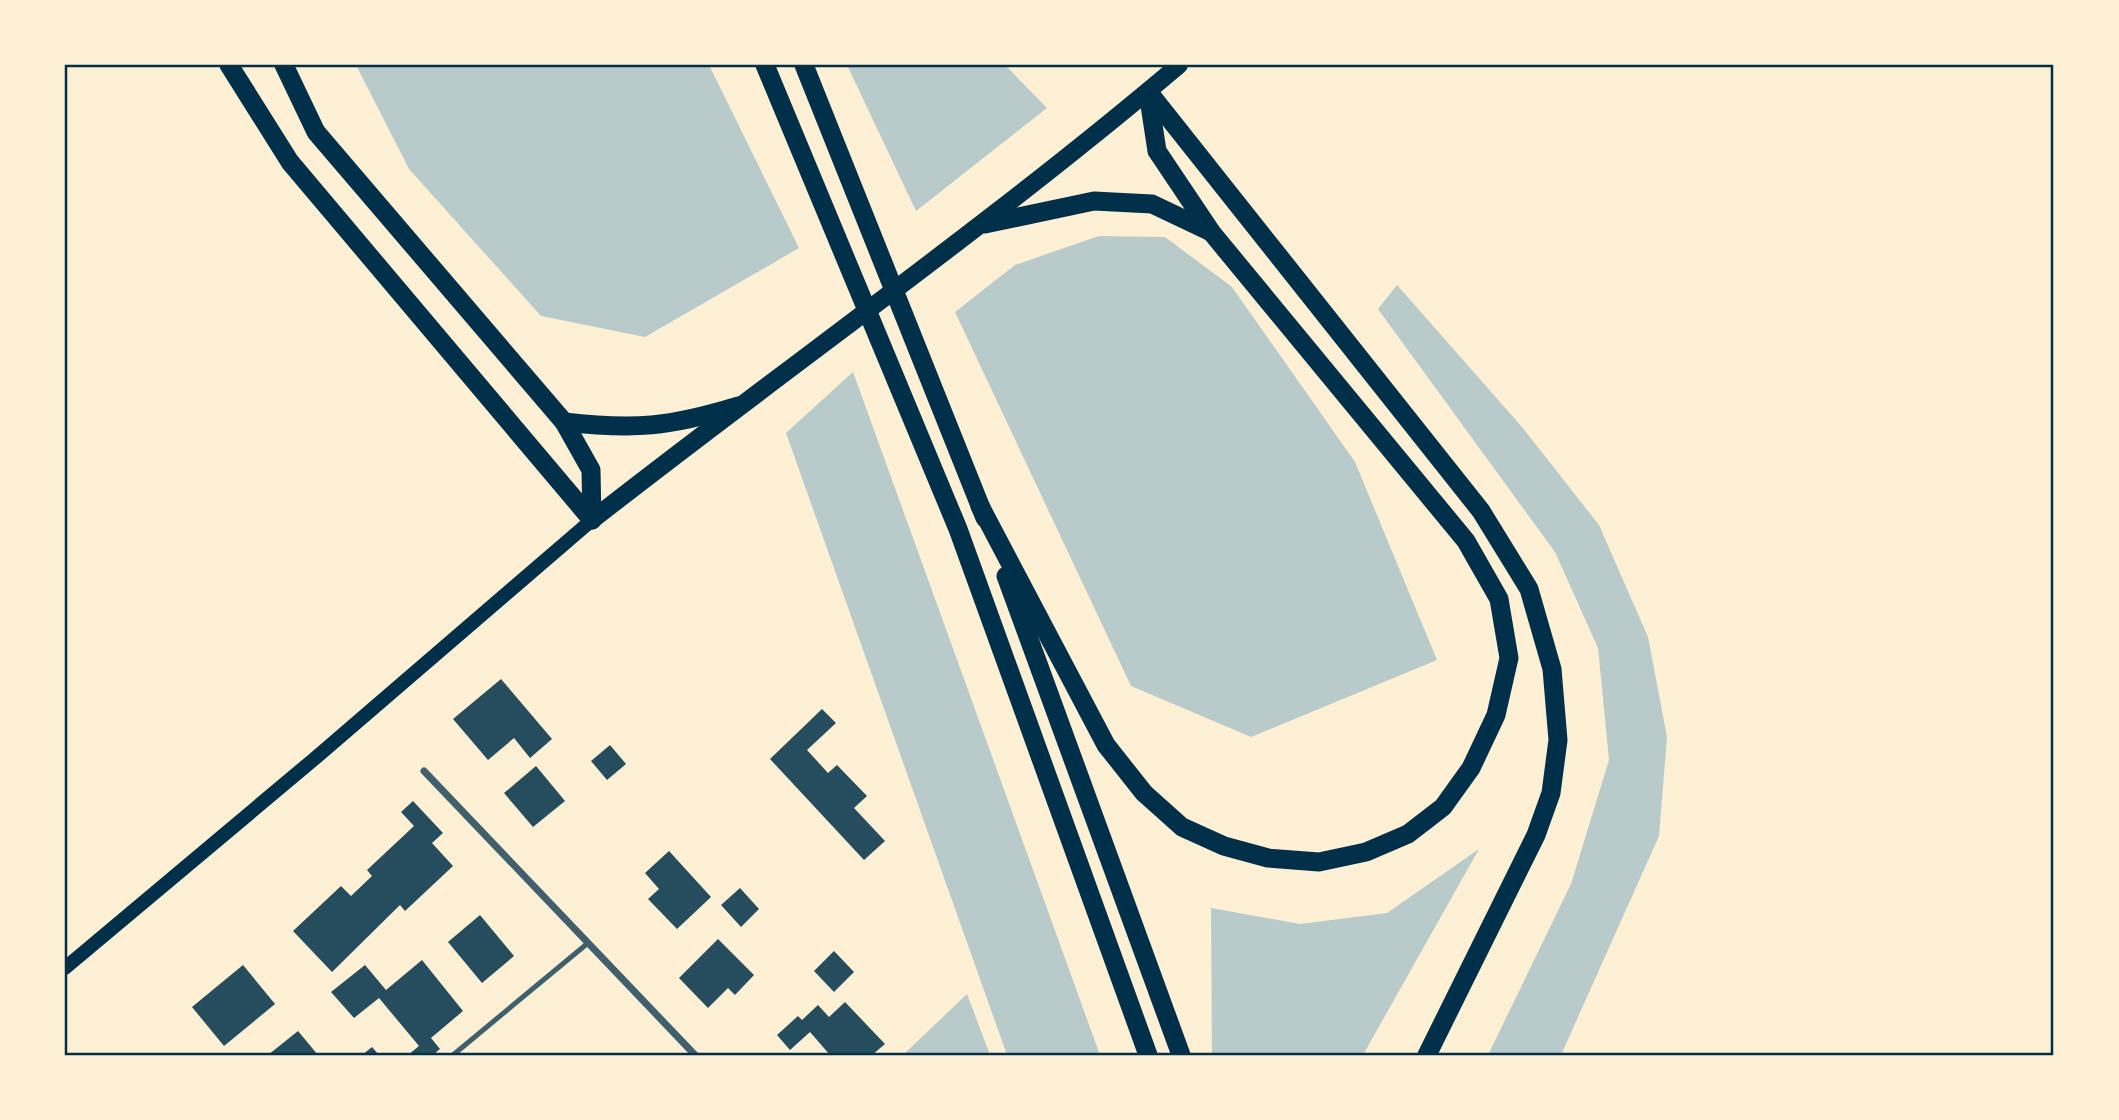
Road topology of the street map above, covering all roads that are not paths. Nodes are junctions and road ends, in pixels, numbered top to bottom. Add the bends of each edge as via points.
1 (229, 65) edge
2 (284, 65) edge
3 (765, 65) edge
4 (804, 65) edge
5 (1180, 65) edge
6 (1148, 92) junction
7 (985, 223) junction
8 (1212, 233) junction
9 (738, 406) junction
10 (564, 422) junction
11 (980, 506) junction
12 (592, 520) junction
13 (424, 771) dead end
14 (588, 943) junction
15 (65, 968) edge
16 (453, 1055) edge
17 (695, 1055) edge
18 (1148, 1055) edge
19 (1181, 1055) edge
20 (1427, 1055) edge

1 - 12 highway via 290,162
2 - 10 highway via 316,132
3 - 18 highway via 958,529
4 - 11 highway
5 - 6 main road
6 - 7 main road
6 - 8 highway via 1157,151
6 - 20 highway via 1480,511 1529,589 1552,668 1558,740 1551,793 1535,835
7 - 8 highway via 1094,201 1153,204
7 - 9 main road
8 - 11 highway via 1466,541 1499,599 1509,658 1496,715 1471,768 1443,807 1408,834 1366,852 1319,862 1268,858 1224,846 1182,827 1144,793 1106,744
9 - 10 highway via 681,423 634,428
9 - 12 main road
10 - 12 highway via 592,470
11 - 19 highway
12 - 15 main road
13 - 14 street
14 - 16 lane
14 - 17 street

